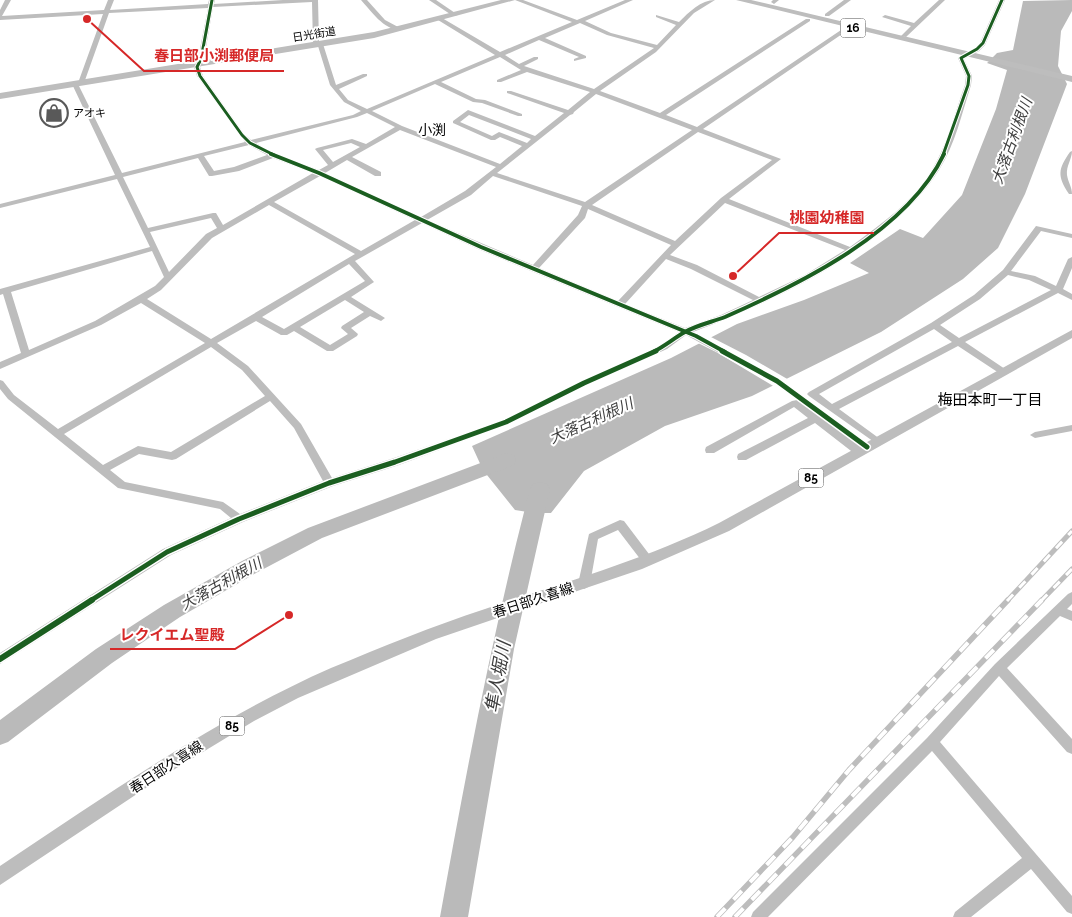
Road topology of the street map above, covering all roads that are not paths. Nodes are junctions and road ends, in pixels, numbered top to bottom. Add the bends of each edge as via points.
1 (8, 0) edge
2 (111, 0) edge
3 (313, 0) edge
4 (364, 0) edge
5 (432, 0) edge
6 (511, 0) edge
7 (518, 0) edge
8 (630, 0) edge
9 (712, 0) edge
10 (753, 0) edge
11 (764, 0) edge
12 (848, 0) edge
13 (942, 0) edge
14 (1002, 0) edge
15 (736, 1) edge
16 (775, 1) edge
17 (212, 3) edge
18 (107, 12) junction
19 (455, 15) junction
20 (827, 15) junction
21 (658, 16) dead end
22 (0, 17) edge
23 (885, 17) dead end
24 (440, 19) junction
25 (808, 20) junction
26 (578, 22) junction
27 (680, 24) junction
28 (915, 25) junction
29 (850, 26) junction
30 (398, 29) junction
31 (902, 37) junction
32 (539, 38) junction
33 (318, 44) junction
34 (658, 47) junction
35 (968, 53) junction
36 (499, 55) junction
37 (536, 58) dead end
38 (576, 60) dead end
39 (198, 63) junction
40 (519, 66) junction
41 (527, 70) junction
42 (365, 75) dead end
43 (1072, 77) edge
44 (499, 81) dead end
45 (435, 82) junction
46 (78, 83) junction
47 (336, 88) junction
48 (509, 92) dead end
49 (595, 92) junction
50 (0, 96) edge
51 (366, 110) junction
52 (571, 113) junction
53 (520, 115) dead end
54 (660, 116) junction
55 (400, 127) junction
56 (697, 128) junction
57 (537, 139) junction
58 (250, 143) junction
59 (364, 146) junction
60 (528, 146) junction
61 (1072, 153) edge
62 (200, 155) junction
63 (274, 155) junction
64 (348, 158) junction
65 (332, 166) junction
66 (501, 168) junction
67 (319, 173) junction
68 (378, 174) dead end
69 (493, 174) junction
70 (119, 175) junction
71 (1072, 192) edge
72 (724, 200) junction
73 (269, 202) junction
74 (586, 205) junction
75 (0, 206) edge
76 (420, 220) junction
77 (221, 229) junction
78 (146, 232) junction
79 (1072, 236) edge
80 (676, 244) junction
81 (155, 248) junction
82 (851, 250) junction
83 (361, 254) junction
84 (665, 256) junction
85 (1072, 259) edge
86 (350, 260) junction
87 (534, 270) junction
88 (1006, 272) junction
89 (168, 277) junction
90 (1058, 290) junction
91 (3, 291) edge
92 (345, 297) junction
93 (1072, 298) edge
94 (141, 299) junction
95 (759, 300) junction
96 (620, 304) junction
97 (370, 312) junction
98 (256, 317) junction
99 (381, 318) dead end
100 (934, 325) junction
101 (294, 327) junction
102 (686, 331) junction
103 (1072, 333) edge
104 (959, 342) junction
105 (211, 343) junction
106 (26, 355) junction
107 (0, 366) edge
108 (1002, 371) junction
109 (0, 383) edge
110 (272, 396) junction
111 (832, 408) junction
112 (816, 418) junction
113 (1072, 428) edge
114 (58, 433) junction
115 (1035, 435) dead end
116 (867, 446) junction
117 (710, 450) dead end
118 (742, 457) dead end
119 (102, 470) junction
120 (329, 483) junction
121 (240, 518) junction
122 (648, 561) junction
123 (584, 584) junction
124 (1072, 596) edge
125 (1059, 610) junction
126 (1072, 616) edge
127 (0, 659) edge
128 (999, 668) junction
129 (932, 742) junction
130 (1072, 748) edge
131 (1032, 859) junction
132 (0, 876) edge
133 (1072, 907) edge
134 (758, 917) edge
135 (960, 917) edge

1 - 22 street
2 - 18 street
3 - 17 street
3 - 33 street
4 - 30 street via 383,21
5 - 19 street
6 - 19 highway, 日光街道
7 - 26 street
8 - 26 street
9 - 27 street
10 - 29 highway, 16
11 - 16 highway, 16
12 - 20 street
13 - 28 street
14 - 35 street via 985,40 979,49
15 - 25 highway, 16
15 - 31 highway, 16
16 - 20 highway, 16
17 - 18 street
17 - 39 street
18 - 22 street
18 - 46 street
19 - 24 highway, 日光街道
20 - 29 highway, 16
21 - 27 street
23 - 28 street
24 - 30 highway, 日光街道
24 - 36 street
25 - 29 highway, 16
25 - 54 street
26 - 32 street
26 - 34 street
27 - 34 street
28 - 31 street
29 - 31 highway, 16
29 - 56 street
30 - 33 highway, 日光街道
31 - 35 highway, 16
32 - 36 street
32 - 38 street via 584,57
33 - 39 highway, 日光街道
33 - 47 street
34 - 49 street
35 - 43 highway, 16
35 - 82 street via 962,58 969,76 968,84 937,168 899,214
36 - 40 street
36 - 45 street
37 - 40 street
39 - 46 highway, 日光街道
39 - 58 street via 200,76
40 - 41 street
41 - 44 street
41 - 49 street
42 - 47 street
45 - 51 street
45 - 53 street via 475,101
46 - 50 highway, 日光街道
46 - 70 street
47 - 51 street via 346,101
48 - 52 street
49 - 52 street
49 - 54 street
51 - 55 street
51 - 58 street via 355,116
52 - 57 street
54 - 56 street
55 - 59 street
55 - 66 street
56 - 72 street via 777,159
56 - 74 street
57 - 60 street
57 - 60 street via 468,112 455,122 492,139 499,134
58 - 62 street
58 - 63 street
59 - 64 street
59 - 65 street via 352,141 319,149
60 - 66 street
61 - 71 street via 1064,164 1063,176
62 - 63 street via 212,174
62 - 70 street
63 - 67 street
64 - 65 street
64 - 68 street
65 - 67 street
66 - 69 street
67 - 73 street
67 - 76 street
69 - 74 street
69 - 76 street via 468,193
70 - 75 street
70 - 78 street
72 - 80 street
72 - 82 street
73 - 77 street
73 - 83 street
74 - 80 street
74 - 87 street via 582,216
76 - 83 street
76 - 87 street
77 - 78 street via 212,215
77 - 89 street via 208,236
78 - 81 street
79 - 88 street via 1039,228
80 - 84 street
81 - 89 street
81 - 91 street
82 - 95 street via 808,278
83 - 86 street
84 - 95 street
84 - 96 street
85 - 90 street
86 - 92 street via 370,282
86 - 98 street
87 - 96 street
88 - 90 street via 1032,278
88 - 100 street via 977,297
89 - 94 street
90 - 93 street
90 - 104 street
91 - 106 street
92 - 97 street
92 - 101 street
94 - 105 street
94 - 106 street via 98,323
95 - 102 street
96 - 102 street
97 - 99 street
97 - 101 street via 345,328 354,334 330,349
98 - 101 street via 284,333
98 - 105 street
100 - 104 street
100 - 111 street via 812,394
102 - 116 street via 777,380
102 - 120 street via 664,347 506,422
103 - 108 main road, 春日部久喜線 / 85
104 - 108 street
104 - 111 street
105 - 110 street via 245,368
105 - 114 street
106 - 107 street
108 - 116 main road, 春日部久喜線 / 85
109 - 114 street via 11,397
110 - 119 street via 172,456 138,450
110 - 120 street via 298,426
111 - 116 street
112 - 116 street
112 - 117 street via 795,402
112 - 118 street
113 - 115 street
114 - 119 street
116 - 122 main road, 春日部久喜線 / 85 via 717,531
119 - 121 street via 122,485 224,506
120 - 121 street
121 - 127 street via 167,552
122 - 123 main road, 春日部久喜線 / 85
122 - 123 street via 620,524 593,538
123 - 132 main road, 春日部久喜線 / 85 via 485,615 336,674 275,703 154,774
124 - 125 street
125 - 126 street
125 - 128 street
128 - 129 street
128 - 130 street
129 - 131 street
129 - 134 street
131 - 133 street
131 - 135 street

